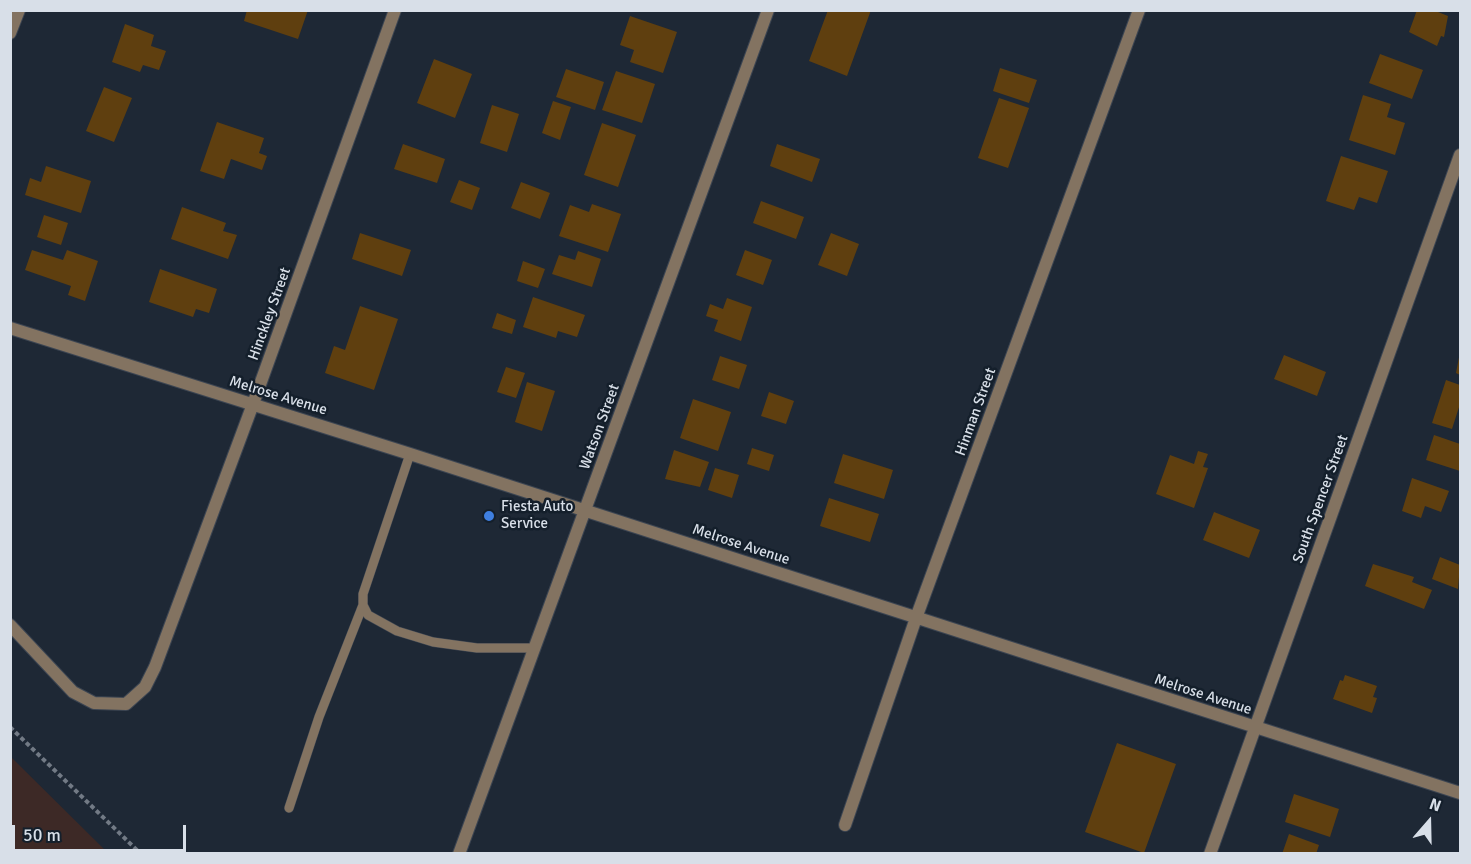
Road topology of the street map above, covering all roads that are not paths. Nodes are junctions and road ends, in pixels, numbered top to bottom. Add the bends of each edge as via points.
1 (19, 10) edge
2 (395, 10) edge
3 (768, 10) edge
4 (1139, 10) edge
5 (10, 33) edge
6 (1461, 155) edge
7 (10, 328) edge
8 (253, 404) junction
9 (410, 454) junction
10 (585, 510) junction
11 (363, 605) junction
12 (916, 618) junction
13 (10, 625) edge
14 (535, 648) junction
15 (1255, 727) junction
16 (1461, 793) edge
17 (289, 808) dead end
18 (845, 825) dead end
19 (459, 854) edge
20 (1210, 854) edge

1 - 5 street
2 - 8 street, Hinckley Street
3 - 10 street, Watson Street
4 - 12 street, Hinman Street
6 - 15 street, South Spencer Street
7 - 8 street, Melrose Avenue
8 - 9 street, Melrose Avenue
8 - 13 street, Hinckley Street via 155,667 134,699 126,704 108,705 73,692
9 - 10 street, Melrose Avenue
9 - 11 lane via 363,594
10 - 12 street, Melrose Avenue
10 - 14 street, Watson Street
11 - 14 lane via 368,615 397,631 433,642 477,648
11 - 17 lane
12 - 15 street, Melrose Avenue
12 - 18 street, Hinman Street
14 - 19 street, Watson Street
15 - 16 street, Melrose Avenue
15 - 20 street, South Spencer Street

